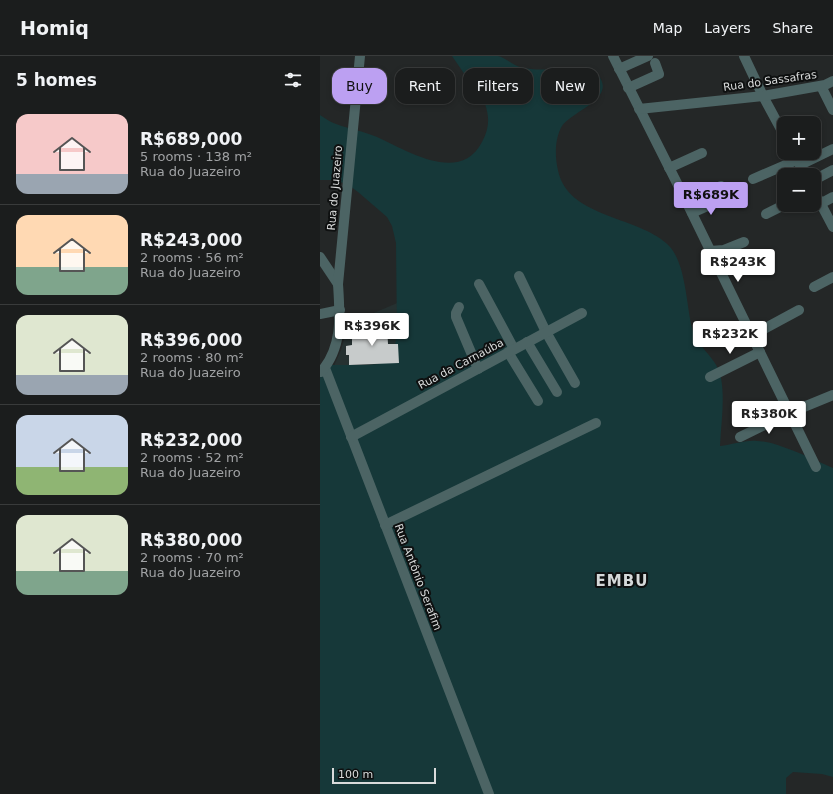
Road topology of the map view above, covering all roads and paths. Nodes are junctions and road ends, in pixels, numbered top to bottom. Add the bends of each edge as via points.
1 (360, 56) edge
2 (613, 56) edge
3 (744, 56) edge
4 (651, 60) edge
5 (619, 69) junction
6 (833, 81) edge
7 (821, 86) junction
8 (628, 88) junction
9 (763, 96) junction
10 (639, 109) junction
11 (833, 110) edge
12 (777, 122) edge
13 (833, 148) edge
14 (821, 152) edge
15 (702, 153) dead end
16 (795, 160) edge
17 (669, 168) junction
18 (833, 170) edge
19 (821, 176) edge
20 (753, 179) dead end
21 (721, 186) dead end
22 (833, 197) edge
23 (720, 200) dead end
24 (821, 203) edge
25 (687, 204) junction
26 (821, 206) edge
27 (777, 208) edge
28 (692, 213) junction
29 (766, 214) dead end
30 (833, 227) edge
31 (744, 242) dead end
32 (710, 251) junction
33 (320, 257) edge
34 (519, 276) dead end
35 (833, 277) edge
36 (338, 284) junction
37 (479, 284) dead end
38 (814, 287) dead end
39 (459, 308) dead end
40 (340, 310) junction
41 (800, 310) dead end
42 (582, 313) dead end
43 (320, 314) edge
44 (546, 332) junction
45 (751, 336) junction
46 (527, 342) junction
47 (511, 351) junction
48 (760, 352) junction
49 (478, 368) junction
50 (322, 371) edge
51 (710, 377) dead end
52 (575, 383) dead end
53 (558, 392) dead end
54 (833, 395) edge
55 (538, 401) dead end
56 (789, 413) junction
57 (596, 423) dead end
58 (351, 437) junction
59 (740, 437) dead end
60 (816, 467) dead end
61 (385, 525) junction
62 (489, 794) edge

1 - 36 street, Rua do Juazeiro
2 - 5 street
3 - 9 street
4 - 5 street
4 - 8 street via 659,74
5 - 8 street
6 - 7 street, Rua do Sassafras
7 - 9 street, Rua do Sassafras
7 - 11 street
8 - 10 street
9 - 10 street, Rua do Sassafras
9 - 12 street
10 - 17 street
13 - 14 street
15 - 17 street
16 - 20 street
17 - 25 street
18 - 19 street
21 - 25 street
22 - 24 street
23 - 28 street
25 - 28 street
26 - 30 street
27 - 29 street
28 - 32 street
31 - 32 street via 724,250
32 - 45 street
33 - 36 street
34 - 44 street
35 - 38 street
36 - 40 street, Rua do Juazeiro
37 - 47 street
39 - 49 street via 456,317
40 - 43 street
40 - 50 street, Rua do Juazeiro via 339,335
41 - 45 street
42 - 44 street, Rua da Carnaúba
44 - 46 street, Rua da Carnaúba
44 - 52 street
45 - 48 street
46 - 47 street, Rua da Carnaúba
46 - 53 street
47 - 49 street, Rua da Carnaúba
47 - 55 street
48 - 51 street
48 - 56 street
49 - 58 street, Rua da Carnaúba
50 - 58 street, Rua Antônio Serafim
54 - 56 street
56 - 59 street
56 - 60 street
57 - 61 street
58 - 61 street, Rua Antônio Serafim
61 - 62 street, Rua Antônio Serafim

